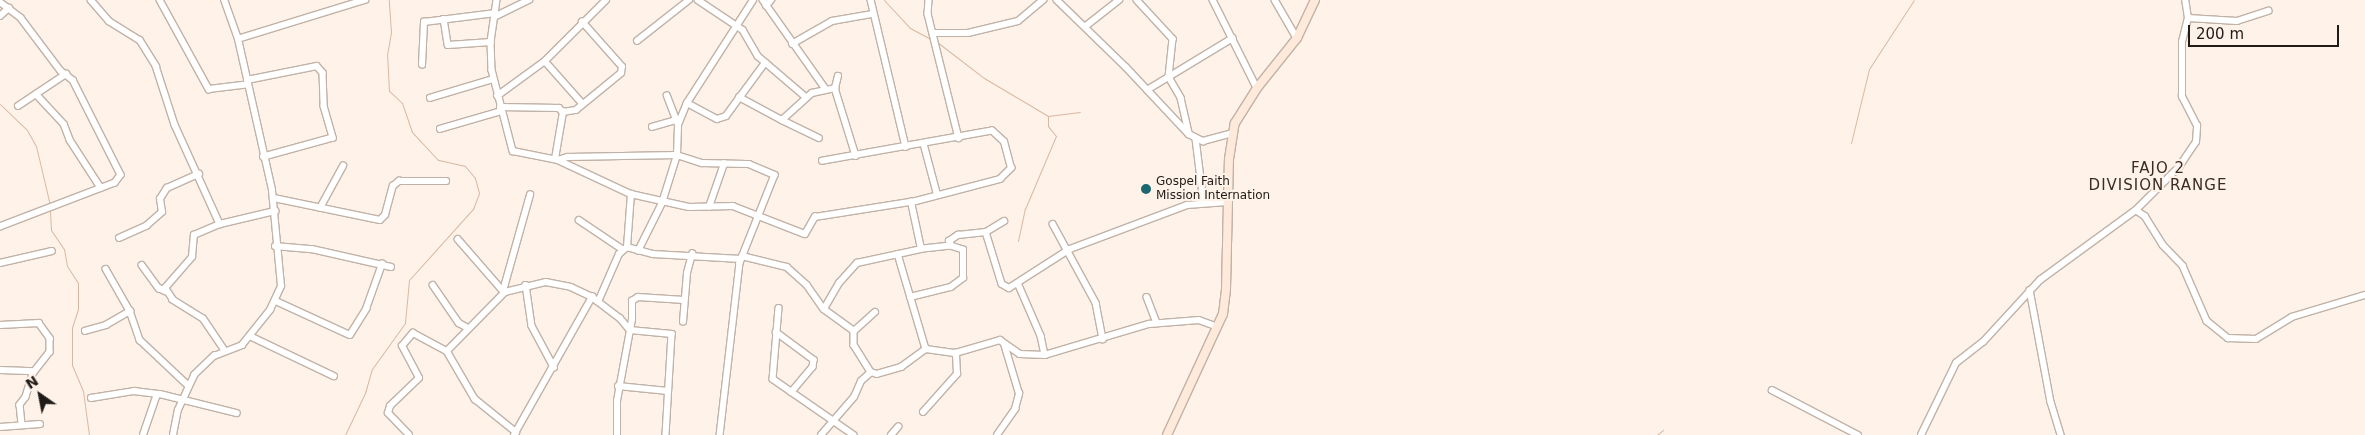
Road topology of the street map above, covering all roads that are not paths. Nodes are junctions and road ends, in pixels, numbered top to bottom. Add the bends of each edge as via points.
1 (90, 0) edge
2 (160, 0) edge
3 (224, 0) edge
4 (365, 0) edge
5 (497, 0) edge
6 (528, 0) edge
7 (606, 0) edge
8 (689, 0) edge
9 (698, 0) edge
10 (753, 0) edge
11 (771, 0) edge
12 (871, 0) edge
13 (929, 0) edge
14 (1043, 0) edge
15 (1057, 0) edge
16 (1119, 0) edge
17 (1137, 0) edge
18 (1213, 0) edge
19 (1275, 0) edge
20 (1315, 0) edge
21 (2186, 0) edge
22 (4, 2) edge
23 (764, 3) edge
24 (9, 8) junction
25 (2268, 11) dead end
26 (872, 14) junction
27 (495, 15) junction
28 (0, 16) edge
29 (2188, 18) junction
30 (444, 20) junction
31 (582, 22) junction
32 (1086, 26) junction
33 (736, 27) junction
34 (934, 33) junction
35 (1232, 38) junction
36 (1297, 38) junction
37 (238, 39) junction
38 (637, 41) dead end
39 (491, 42) junction
40 (792, 44) junction
41 (545, 61) junction
42 (766, 63) junction
43 (422, 65) dead end
44 (66, 74) junction
45 (838, 76) dead end
46 (1169, 77) junction
47 (493, 78) junction
48 (247, 82) junction
49 (825, 88) junction
50 (835, 88) junction
51 (1257, 88) junction
52 (1147, 90) junction
53 (36, 94) junction
54 (497, 96) junction
55 (667, 96) dead end
56 (806, 97) junction
57 (430, 98) dead end
58 (739, 98) junction
59 (582, 102) junction
60 (688, 104) junction
61 (18, 106) dead end
62 (500, 109) junction
63 (563, 112) junction
64 (782, 120) junction
65 (677, 123) junction
66 (652, 127) dead end
67 (440, 130) dead end
68 (1232, 133) junction
69 (1189, 134) junction
70 (818, 138) dead end
71 (959, 138) junction
72 (1196, 139) junction
73 (924, 144) junction
74 (906, 147) junction
75 (677, 155) junction
76 (856, 156) junction
77 (264, 157) junction
78 (556, 160) junction
79 (823, 161) dead end
80 (724, 164) junction
81 (343, 166) dead end
82 (199, 174) junction
83 (446, 181) dead end
84 (101, 188) junction
85 (937, 193) junction
86 (631, 194) junction
87 (530, 195) dead end
88 (274, 198) junction
89 (911, 202) junction
90 (1204, 202) junction
91 (1227, 202) junction
92 (662, 203) junction
93 (709, 206) junction
94 (320, 208) junction
95 (2136, 210) junction
96 (275, 211) junction
97 (760, 216) junction
98 (578, 220) dead end
99 (1004, 221) dead end
100 (220, 224) junction
101 (1053, 224) dead end
102 (0, 227) edge
103 (986, 232) junction
104 (120, 238) dead end
105 (458, 239) dead end
106 (275, 246) junction
107 (951, 246) junction
108 (625, 248) junction
109 (921, 249) junction
110 (638, 250) junction
111 (52, 251) dead end
112 (1066, 251) junction
113 (692, 254) junction
114 (898, 254) junction
115 (742, 258) junction
116 (0, 262) edge
117 (382, 264) junction
118 (142, 265) dead end
119 (390, 267) dead end
120 (106, 269) dead end
121 (1018, 283) junction
122 (433, 285) dead end
123 (526, 285) junction
124 (2030, 290) junction
125 (165, 291) junction
126 (504, 292) junction
127 (2365, 295) edge
128 (592, 297) junction
129 (910, 297) junction
130 (1147, 297) dead end
131 (684, 300) junction
132 (276, 301) junction
133 (598, 302) junction
134 (780, 308) dead end
135 (824, 309) junction
136 (130, 311) junction
137 (876, 312) dead end
138 (683, 322) dead end
139 (1156, 323) junction
140 (0, 324) edge
141 (1218, 327) junction
142 (468, 328) junction
143 (85, 330) dead end
144 (630, 330) junction
145 (854, 331) junction
146 (776, 332) junction
147 (250, 336) junction
148 (1103, 339) junction
149 (1004, 344) junction
150 (926, 349) junction
151 (224, 350) junction
152 (447, 351) junction
153 (956, 353) junction
154 (1046, 355) junction
155 (554, 367) junction
156 (0, 370) edge
157 (34, 371) junction
158 (872, 372) junction
159 (334, 376) dead end
160 (188, 385) junction
161 (618, 386) junction
162 (1772, 390) dead end
163 (668, 391) junction
164 (792, 392) junction
165 (157, 394) junction
166 (92, 398) dead end
167 (182, 401) junction
168 (923, 412) dead end
169 (237, 413) dead end
170 (831, 421) junction
171 (40, 424) dead end
172 (22, 425) junction
173 (0, 427) edge
174 (898, 428) dead end
175 (515, 434) edge
176 (143, 435) edge
177 (173, 435) edge
178 (409, 435) edge
179 (617, 435) edge
180 (666, 435) edge
181 (720, 435) edge
182 (820, 435) edge
183 (854, 435) edge
184 (891, 435) edge
185 (997, 435) edge
186 (1167, 435) edge
187 (1858, 435) edge
188 (1921, 435) edge
189 (2061, 435) edge

1 - 82 street via 109,21 140,40 156,66 175,125
2 - 48 street via 209,88
3 - 37 street
4 - 37 street
5 - 27 street
6 - 27 street
7 - 31 street
8 - 38 street
9 - 33 street
10 - 33 street
11 - 23 street
12 - 26 street
13 - 34 street via 928,14
14 - 34 street via 1018,21 968,33
15 - 32 street
16 - 32 street
17 - 46 street via 1173,39
18 - 35 street
19 - 36 street
20 - 36 main road
21 - 29 street
22 - 24 street
23 - 40 street
24 - 28 street
24 - 44 street via 37,35
25 - 29 street via 2237,21
26 - 40 street via 832,21
26 - 74 street
27 - 30 street
27 - 39 street
29 - 95 street via 2182,42 2182,97 2197,126 2196,142 2179,167
30 - 39 street via 448,45
30 - 43 street via 427,20 423,24
31 - 41 street
31 - 59 street via 622,70
32 - 52 street
33 - 42 street via 743,30
33 - 60 street
34 - 71 street
35 - 46 street
35 - 51 street
36 - 51 main road
37 - 48 street
39 - 47 street
40 - 49 street
41 - 54 street
41 - 59 street
42 - 56 street
42 - 58 street
44 - 53 street
44 - 84 street via 77,85 119,171 120,179
45 - 50 street
46 - 52 street
46 - 69 street via 1181,98
47 - 54 street
47 - 57 street
48 - 77 street
48 - 77 street via 316,66 322,73 324,106 333,138
49 - 50 street
49 - 56 street
50 - 76 street
51 - 68 main road
52 - 69 street
53 - 61 street
53 - 84 street via 64,124 70,140
54 - 62 street
55 - 65 street
56 - 64 street
58 - 60 street via 722,119
58 - 64 street
59 - 63 street via 576,110
60 - 65 street
62 - 63 street via 559,108
62 - 67 street
62 - 78 street via 513,151
63 - 78 street
64 - 70 street
65 - 66 street
65 - 75 street
68 - 72 street via 1214,140
68 - 91 main road
69 - 72 street
71 - 73 street
71 - 85 street via 992,131 998,134 1008,151 1008,174
72 - 90 street
73 - 74 street
73 - 85 street
74 - 76 street
75 - 78 street via 568,157
75 - 80 street via 694,161
75 - 92 street
76 - 79 street
77 - 88 street
78 - 86 street
80 - 93 street
80 - 97 street via 749,164 775,175
81 - 94 street
82 - 100 street
82 - 104 street via 168,188 160,199 162,212 146,226
83 - 94 street via 399,181 394,186 385,216 380,220
84 - 102 street
85 - 89 street
86 - 92 street
86 - 108 street
87 - 126 street
88 - 94 street
88 - 96 street
89 - 97 street via 815,217 805,234
89 - 109 street
90 - 91 street
90 - 112 street via 1172,209
91 - 141 main road via 1226,288
92 - 93 street
92 - 110 street
93 - 97 street via 733,206
95 - 124 street
95 - 127 street via 2145,216 2163,245 2183,266 2207,321 2228,338 2256,339 2292,317
96 - 100 street
96 - 106 street
97 - 115 street
98 - 108 street
99 - 103 street
100 - 125 street via 194,235 192,257 166,285
101 - 112 street
103 - 107 street via 958,235 949,241
103 - 121 street via 1002,284 1009,288
105 - 126 street
106 - 117 street via 312,249
106 - 132 street via 282,274
107 - 109 street
107 - 129 street via 964,251 963,278 951,287
108 - 110 street
108 - 133 street
109 - 114 street
110 - 113 street
111 - 116 street
112 - 121 street
112 - 148 street via 1096,303
113 - 115 street
113 - 131 street
114 - 129 street
114 - 135 street via 857,263 839,283
115 - 135 street via 787,267 807,285
115 - 181 street
117 - 119 street
117 - 132 street via 366,309 350,335
118 - 125 street via 159,288
120 - 136 street
121 - 154 street
122 - 142 street via 459,323
123 - 126 street
123 - 128 street via 558,283
123 - 155 street via 532,326
124 - 188 street via 1983,342 1950,370
124 - 189 street via 2051,402
125 - 151 street via 203,319
126 - 142 street
128 - 133 street
128 - 155 street
129 - 150 street
130 - 139 street
131 - 138 street
131 - 144 street via 634,298
132 - 147 street
133 - 144 street
134 - 146 street
135 - 145 street
136 - 143 street via 106,325
136 - 160 street via 140,340
137 - 145 street
139 - 141 street via 1199,320
139 - 148 street
140 - 157 street via 38,324 47,331 50,352
141 - 186 main road
142 - 152 street
144 - 161 street
144 - 163 street via 672,334
145 - 158 street via 854,345
146 - 164 street via 773,379
146 - 164 street via 814,360 814,367
147 - 151 street via 237,348
147 - 159 street
148 - 154 street
149 - 153 street via 1000,340
149 - 154 street via 1020,354
149 - 185 street via 1019,394 1015,409
150 - 153 street
150 - 158 street via 902,367 877,374
151 - 160 street via 203,365
152 - 175 street via 475,399
152 - 178 street via 415,333 402,344 419,378 390,406 388,412
153 - 168 street via 958,374
155 - 175 street
156 - 157 street
157 - 172 street via 19,410
158 - 170 street via 861,381 854,396
160 - 167 street
161 - 163 street
161 - 179 street
162 - 187 street
163 - 180 street
164 - 170 street
165 - 166 street via 127,391
165 - 167 street
165 - 176 street
167 - 169 street
167 - 177 street
170 - 182 street
170 - 183 street
171 - 172 street
172 - 173 street
174 - 184 street

